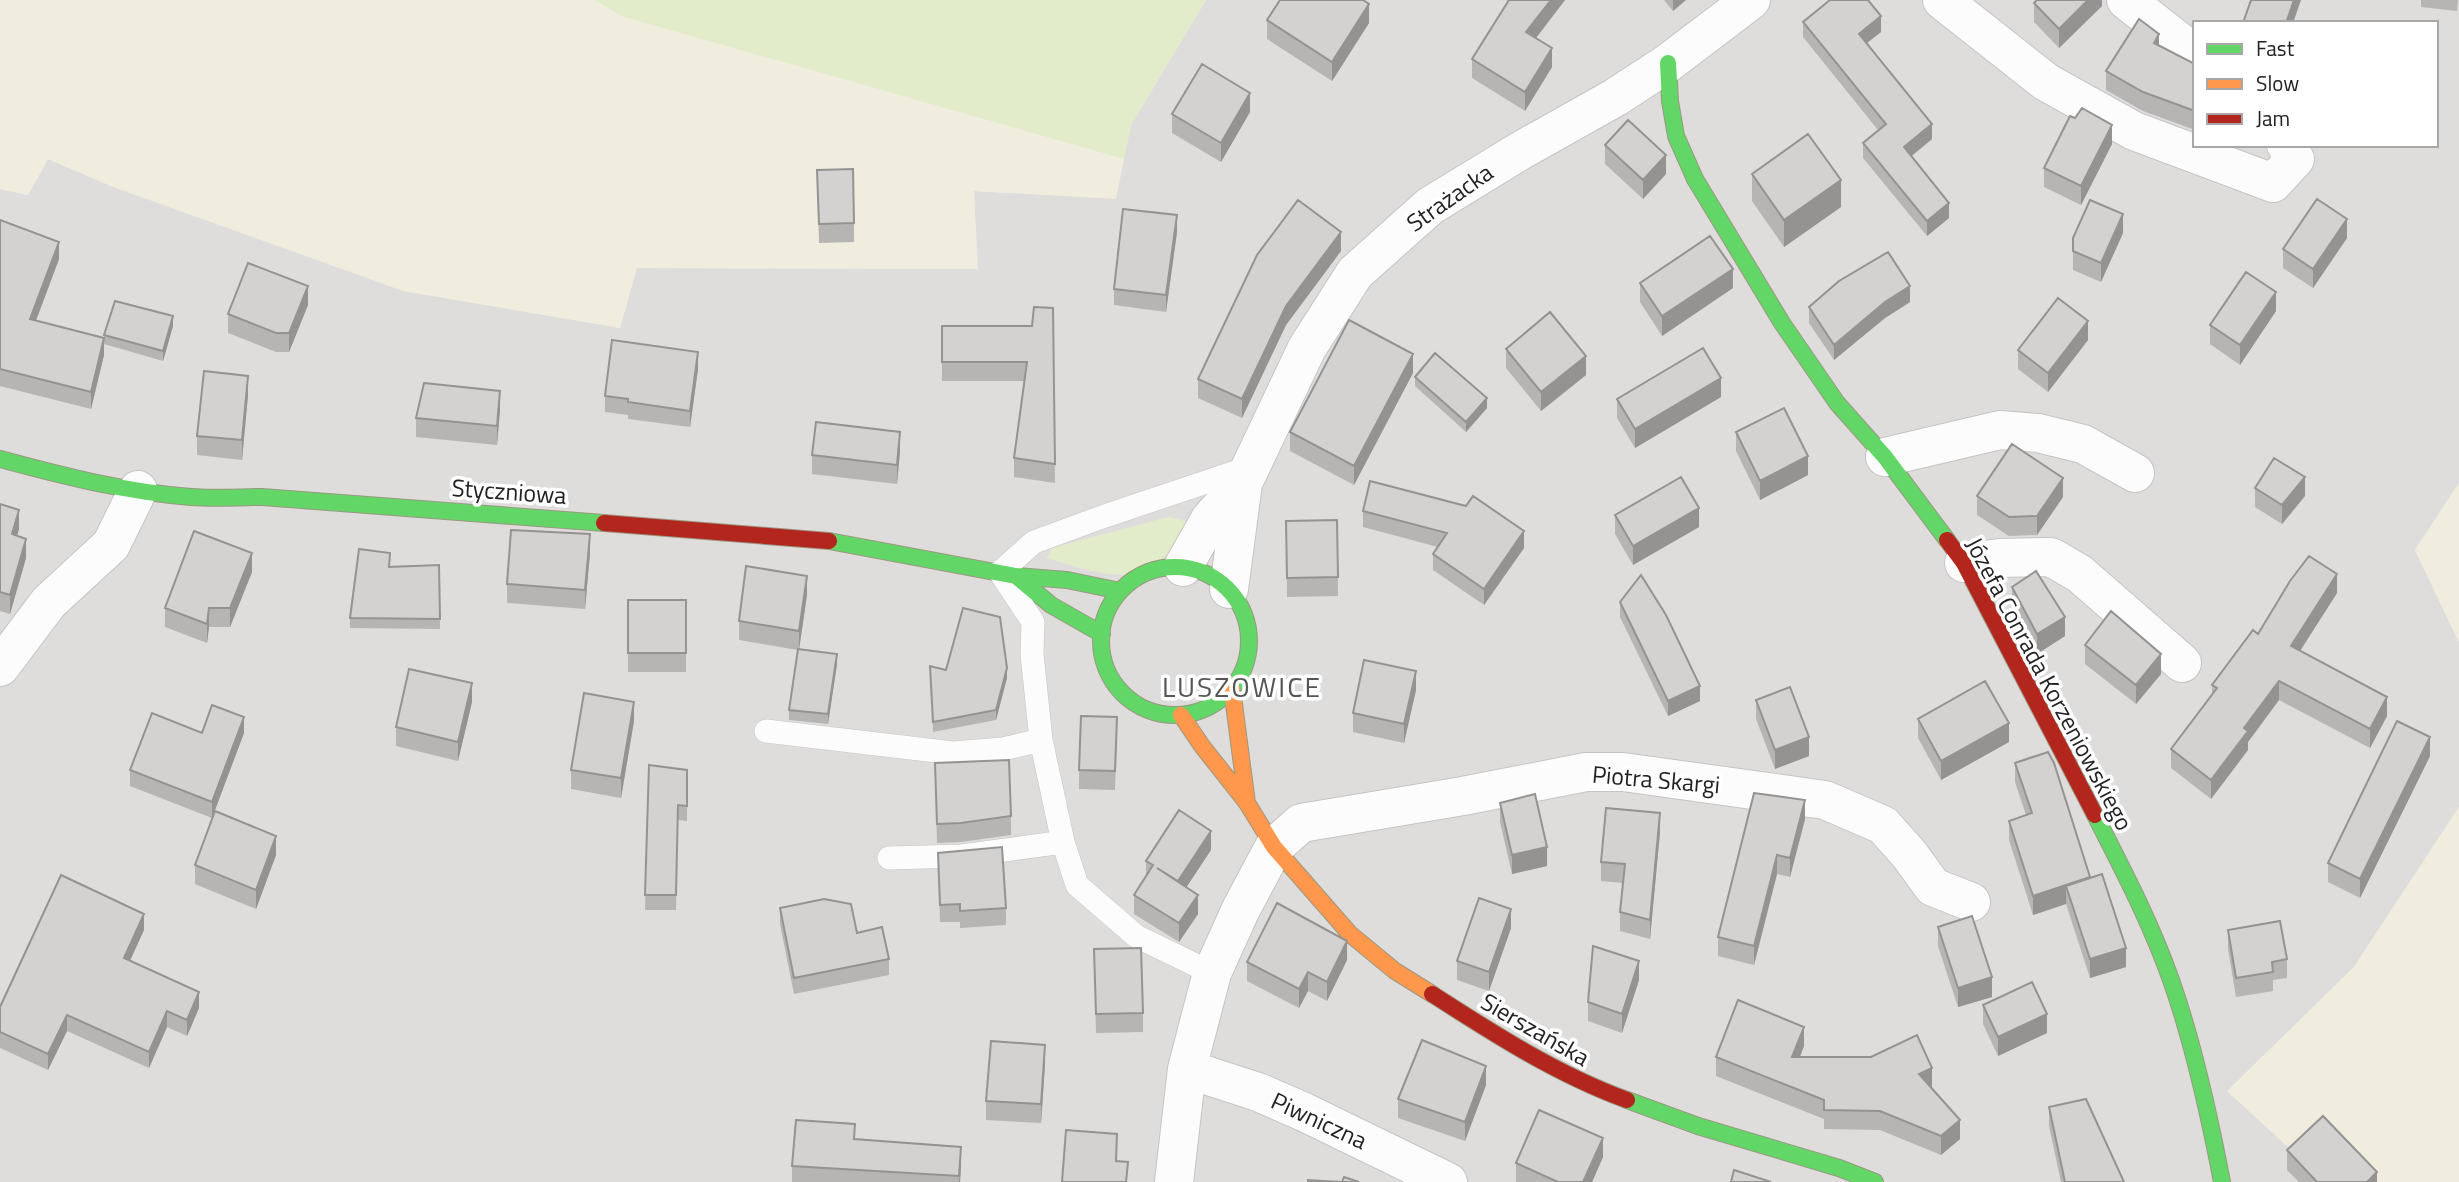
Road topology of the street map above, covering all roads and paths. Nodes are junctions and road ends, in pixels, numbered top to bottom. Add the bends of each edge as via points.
1 (1751, 0) edge
2 (1942, 0) edge
3 (2126, 0) edge
4 (2193, 52) edge
5 (1668, 63) junction
6 (2290, 152) edge
7 (1885, 457) junction
8 (0, 460) edge
9 (2135, 473) dead end
10 (1247, 475) junction
11 (138, 490) junction
12 (1964, 563) junction
13 (1183, 567) junction
14 (1008, 574) junction
15 (1229, 589) junction
16 (1120, 591) junction
17 (1102, 634) junction
18 (2182, 663) dead end
19 (0, 667) edge
20 (1232, 689) junction
21 (1181, 715) junction
22 (766, 731) dead end
23 (1041, 740) junction
24 (1247, 803) junction
25 (1063, 842) junction
26 (1274, 847) junction
27 (889, 858) dead end
28 (1971, 902) dead end
29 (1212, 973) junction
30 (1187, 1069) junction
31 (1174, 1182) edge
32 (1448, 1182) edge
33 (1875, 1182) edge
34 (2222, 1182) edge

1 - 5 street, Strażacka
2 - 6 street via 2046,82 2134,131 2273,183
3 - 4 street
5 - 7 street, Józefa Conrada Korzeniowskiego via 1676,136 1695,179 1782,323 1837,403
5 - 10 street, Strażacka via 1430,206 1355,273 1307,348
7 - 9 street via 2000,430 2083,444
7 - 12 street, Józefa Conrada Korzeniowskiego
8 - 11 street, Styczniowa
10 - 13 street, Strażacka via 1210,519
10 - 14 lane via 1034,542
10 - 15 street, Strażacka
11 - 14 street, Styczniowa via 193,498 275,498 825,540
11 - 19 street via 111,545 49,602
12 - 18 street via 2051,556 2080,574
12 - 34 street, Józefa Conrada Korzeniowskiego via 2132,889 2171,979
13 - 15 street via 1208,574
13 - 16 street via 1160,568
14 - 16 street, Styczniowa
14 - 17 street, Styczniowa
14 - 23 lane via 1033,622
15 - 20 street via 1247,620 1248,656
16 - 17 street
17 - 21 street via 1110,676 1122,693 1160,714
20 - 21 street via 1209,707
20 - 24 street, Sierszańska
21 - 24 street, Sierszańska
22 - 23 lane via 953,753
23 - 25 lane
24 - 26 street, Sierszańska
25 - 27 lane via 962,856
25 - 29 lane via 1077,885 1136,936
26 - 28 street, Piotra Skargi via 1301,822 1586,772 1623,772 1825,800 1883,825 1933,887
26 - 29 street, Piotra Skargi
26 - 33 street, Sierszańska via 1350,934 1395,971 1588,1086
29 - 30 street, Piotra Skargi
30 - 31 street, Piotra Skargi
30 - 32 street, Piwniczna via 1258,1092

